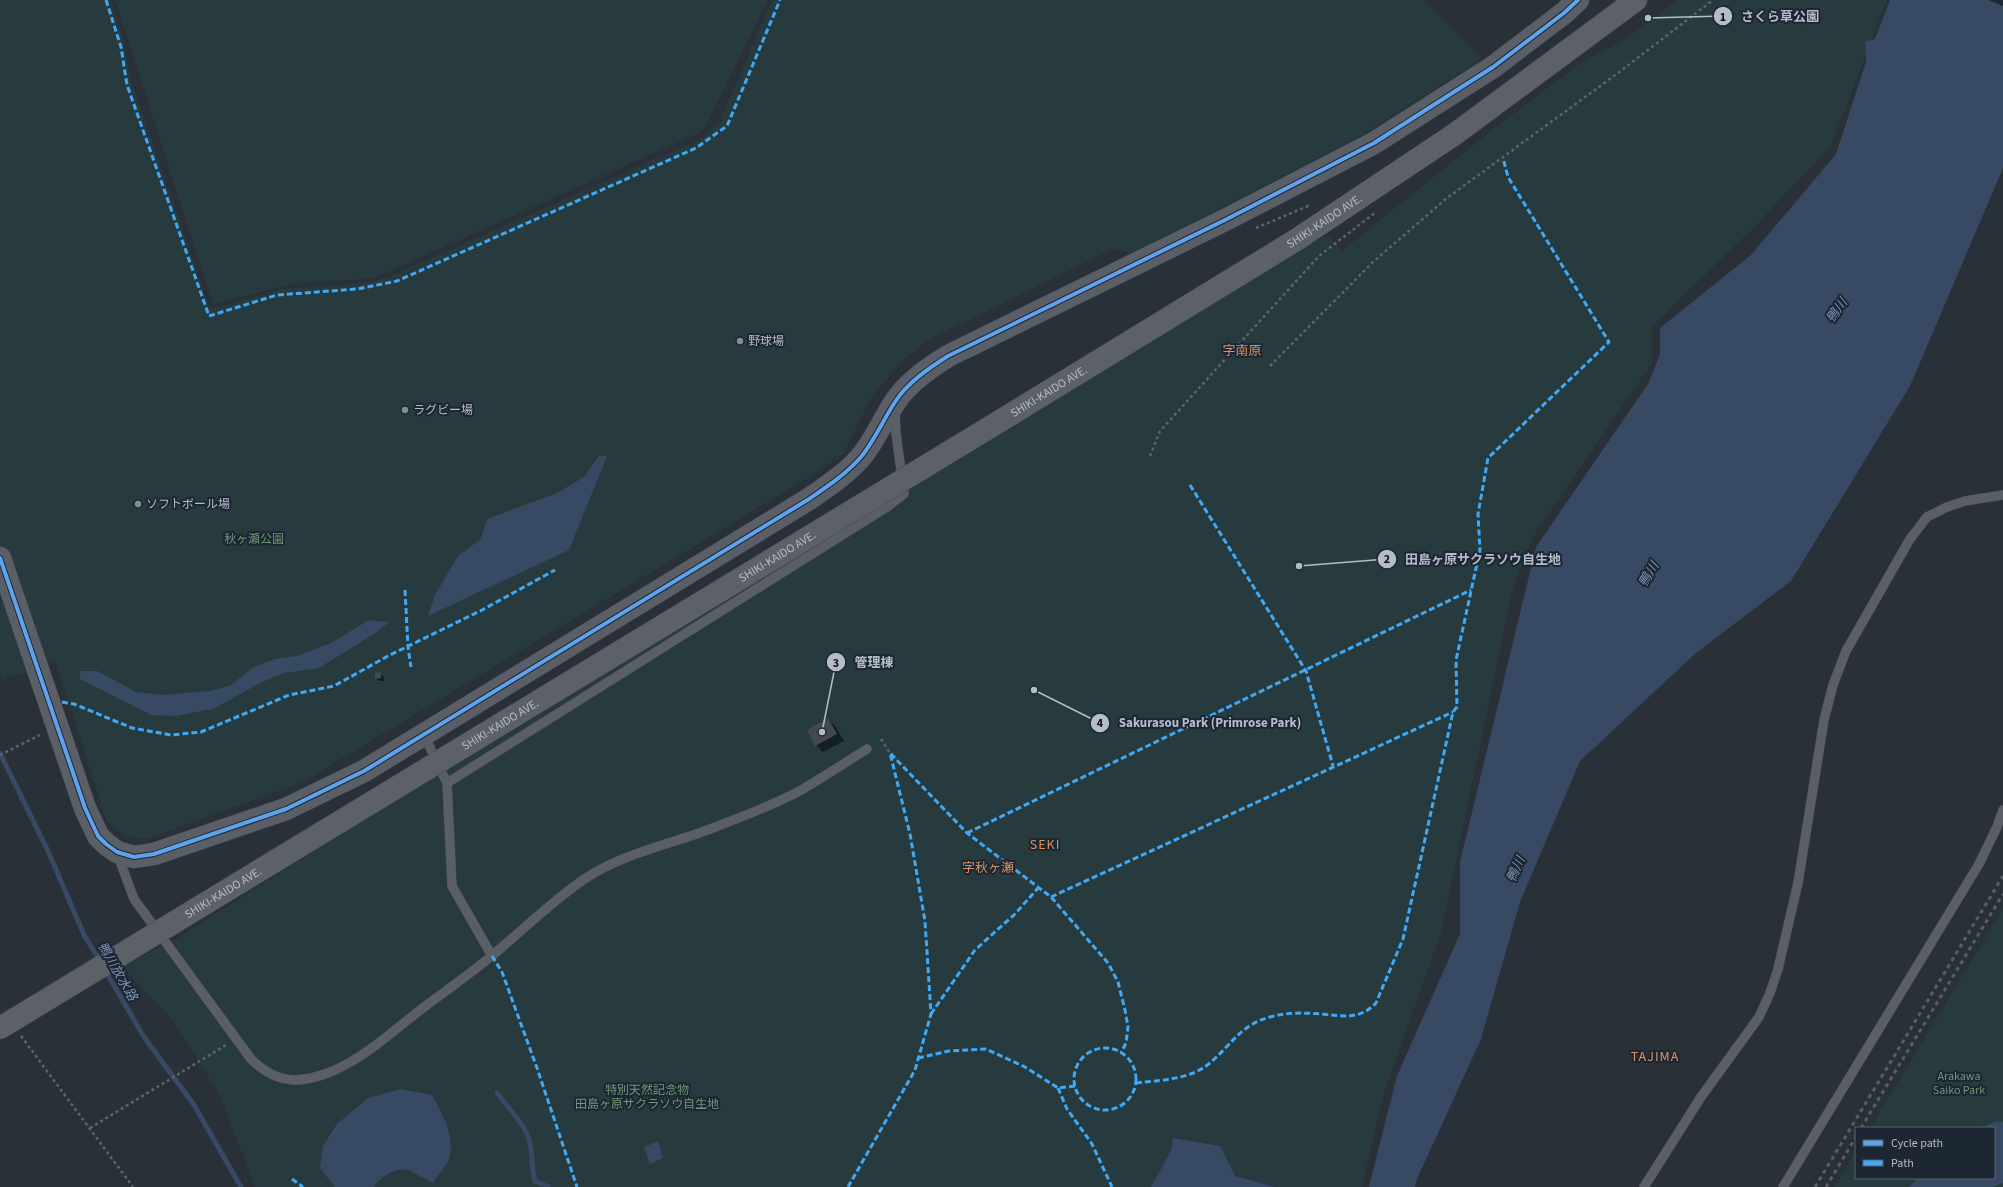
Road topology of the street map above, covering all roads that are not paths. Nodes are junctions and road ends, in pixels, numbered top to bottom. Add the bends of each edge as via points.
1 (1578, 0) edge
2 (1636, 0) edge
3 (895, 401) junction
4 (2003, 494) edge
5 (0, 558) edge
6 (424, 735) junction
7 (867, 749) dead end
8 (447, 783) junction
9 (2003, 810) edge
10 (117, 852) junction
11 (492, 956) junction
12 (9, 1030) edge
13 (1644, 1187) edge
14 (1783, 1187) edge

1 - 3 street via 1493,67 1374,143 948,356 915,380
2 - 12 main road, SHIKI-KAIDO AVE., bridge via 1455,134 1296,240
3 - 6 street via 879,432 861,457 841,477 658,593
3 - 8 lane via 896,433 904,494 867,520
4 - 13 lane via 1965,501 1927,517 1910,539 1846,651 1833,685 1824,720 1798,883 1770,993 1759,1017 1701,1097
5 - 10 street via 85,808 98,836
6 - 8 lane
6 - 10 street via 346,781 286,809 143,857
7 - 11 lane via 783,799 712,828 634,855 592,874
8 - 11 lane via 452,886
9 - 14 lane via 1979,864
10 - 11 lane via 134,899 235,1039 262,1069 287,1080 309,1079 347,1064 381,1042

